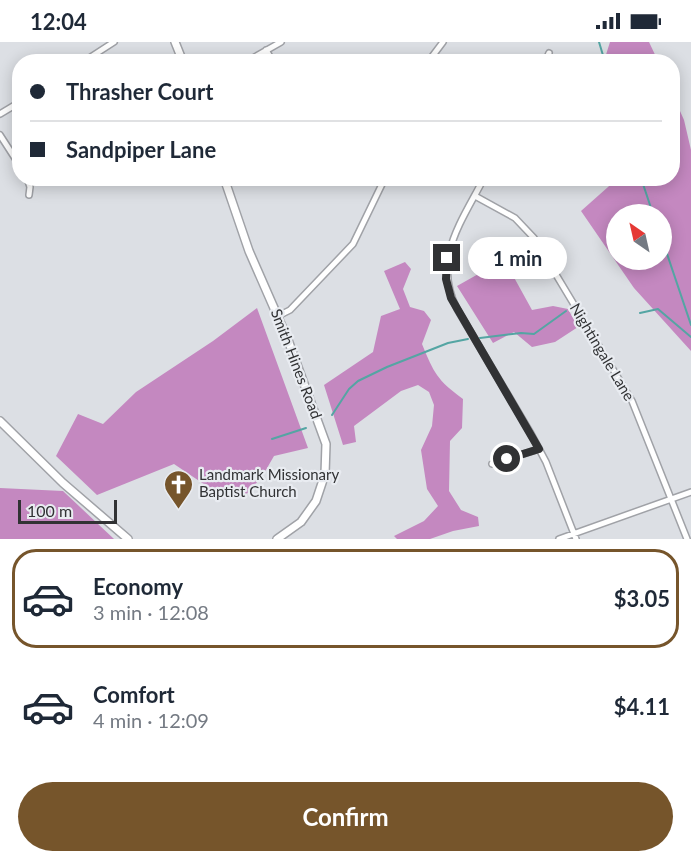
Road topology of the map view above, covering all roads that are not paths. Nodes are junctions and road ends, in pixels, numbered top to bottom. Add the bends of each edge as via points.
1 (114, 42) edge
2 (281, 42) edge
3 (266, 50) junction
4 (96, 54) edge
5 (259, 54) edge
6 (268, 54) edge
7 (0, 135) edge
8 (12, 154) edge
9 (30, 186) edge
10 (227, 186) edge
11 (381, 186) edge
12 (480, 186) edge
13 (29, 195) dead end
14 (475, 196) junction
15 (278, 316) junction
16 (0, 422) edge
17 (539, 449) junction
18 (492, 464) dead end
19 (691, 492) edge
20 (671, 499) junction
21 (575, 536) edge
22 (128, 539) edge
23 (277, 539) edge
24 (558, 539) edge
25 (687, 539) edge

1 - 4 street
2 - 3 street
3 - 5 street
3 - 6 street
7 - 8 street
9 - 13 street
10 - 15 street, Smith Hines Road via 249,251
11 - 15 street via 353,244 290,310
12 - 14 street
14 - 17 street via 450,248 448,288
14 - 20 street, Nightingale Lane via 515,218 534,238 632,401
15 - 23 street, Smith Hines Road via 326,444 327,458 316,501 301,522
16 - 22 street
17 - 18 street
17 - 21 street
19 - 20 street
20 - 21 street
20 - 25 street, Nightingale Lane
21 - 24 street

